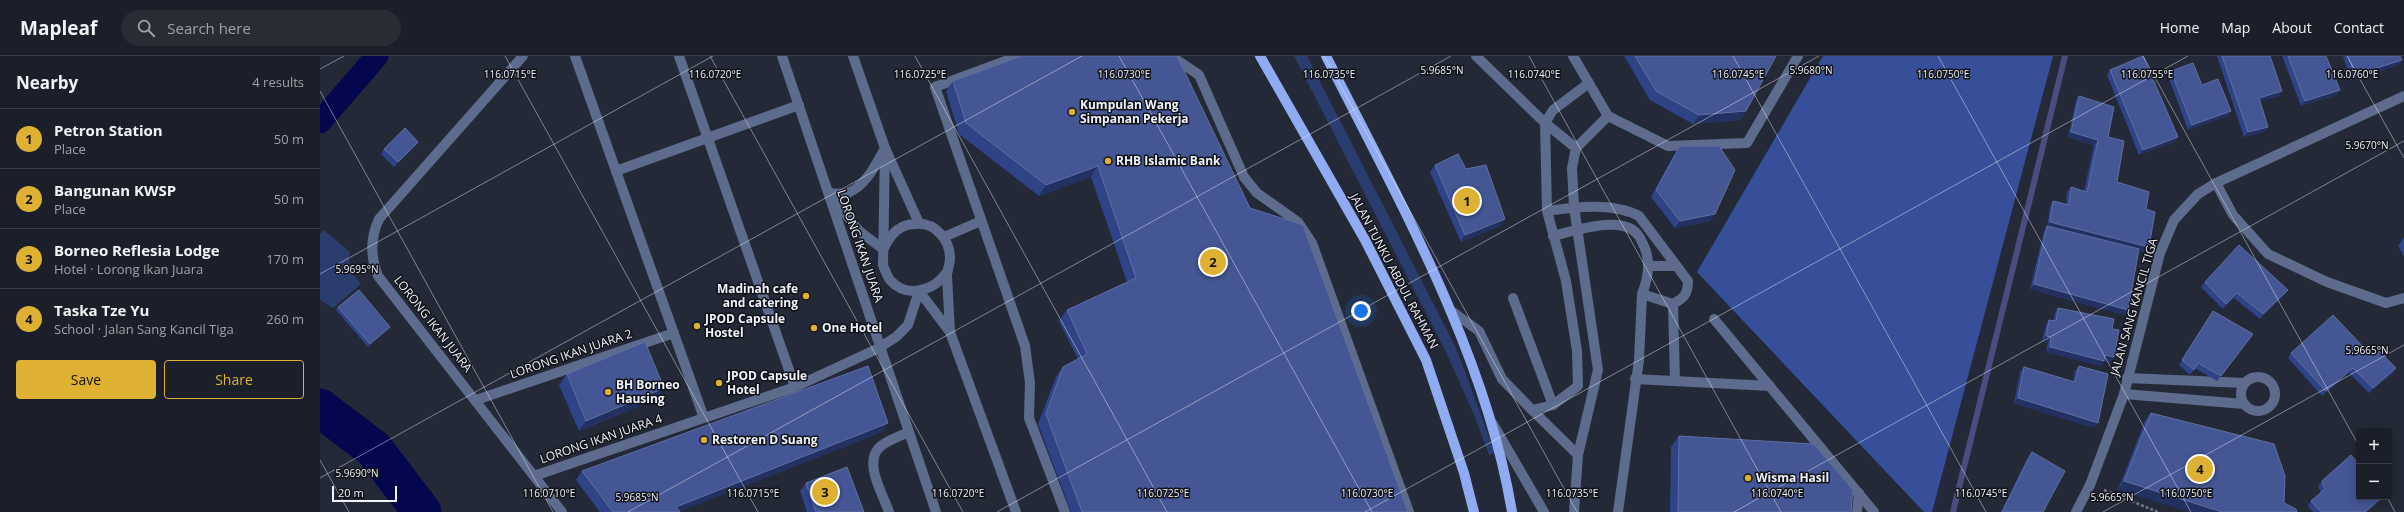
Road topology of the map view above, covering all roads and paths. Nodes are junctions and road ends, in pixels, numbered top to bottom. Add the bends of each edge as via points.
1 (523, 56) edge
2 (575, 56) edge
3 (679, 56) edge
4 (782, 56) edge
5 (854, 56) edge
6 (1019, 56) edge
7 (1171, 56) edge
8 (1260, 56) edge
9 (1326, 56) edge
10 (1476, 56) edge
11 (1573, 56) edge
12 (1798, 56) edge
13 (1589, 83) junction
14 (2404, 96) edge
15 (799, 105) junction
16 (1608, 116) junction
17 (1545, 123) junction
18 (707, 138) junction
19 (885, 148) junction
20 (1576, 148) junction
21 (616, 171) junction
22 (2216, 183) junction
23 (829, 193) junction
24 (1574, 207) junction
25 (1547, 211) junction
26 (981, 221) junction
27 (919, 223) junction
28 (1578, 230) junction
29 (944, 236) junction
30 (1553, 236) junction
31 (883, 249) junction
32 (1648, 266) junction
33 (1676, 266) junction
34 (947, 272) junction
35 (919, 291) junction
36 (1642, 294) junction
37 (1513, 298) dead end
38 (2404, 298) edge
39 (1673, 304) junction
40 (1450, 310) junction
41 (1714, 319) dead end
42 (950, 332) junction
43 (674, 333) junction
44 (880, 347) junction
45 (2127, 378) junction
46 (1635, 379) junction
47 (1675, 381) junction
48 (2245, 383) junction
49 (1770, 386) junction
50 (795, 387) junction
51 (2124, 394) junction
52 (476, 400) junction
53 (2244, 404) junction
54 (1553, 405) junction
55 (1532, 410) junction
56 (704, 418) junction
57 (1492, 423) junction
58 (909, 432) junction
59 (1578, 455) junction
60 (534, 476) junction
61 (2090, 485) junction
62 (1859, 493) junction
63 (562, 512) edge
64 (889, 512) edge
65 (936, 512) edge
66 (1016, 512) edge
67 (1065, 512) edge
68 (1409, 512) edge
69 (1474, 512) edge
70 (1512, 512) edge
71 (1544, 512) edge
72 (1574, 512) edge
73 (1618, 512) edge
74 (1857, 512) edge
75 (1874, 512) edge
76 (2076, 512) edge
77 (2158, 512) edge

1 - 52 street, LORONG IKAN JUARA via 384,214 373,232 372,239 373,263 378,276
2 - 21 street
3 - 18 street
4 - 15 street, LORONG IKAN JUARA
5 - 19 street
6 - 26 street via 935,87
7 - 68 street via 1200,75 1244,177 1257,193 1298,222 1312,243
8 - 69 main road, JALAN TUNKU ABDUL RAHMAN via 1365,240 1426,360 1464,473
9 - 40 main road
10 - 17 street
11 - 13 street
12 - 16 street via 1747,143 1668,146
13 - 16 street
13 - 17 street via 1553,110
14 - 22 street, JALAN SANG KANCIL TIGA
15 - 18 street
15 - 23 street, LORONG IKAN JUARA
16 - 20 street
17 - 20 street
17 - 25 street
18 - 21 street
18 - 50 street
19 - 23 street via 868,176 858,186 846,194
19 - 27 street
19 - 31 street
20 - 24 street via 1572,168
21 - 43 street
22 - 38 street via 2232,214 2268,254 2327,282 2386,304
22 - 45 street, JALAN SANG KANCIL TIGA via 2198,194 2174,220 2160,252
23 - 31 street via 859,231
23 - 44 street, LORONG IKAN JUARA
24 - 25 street
24 - 28 street
24 - 33 street via 1630,211 1639,216
25 - 30 street
26 - 29 street
26 - 67 street via 1025,346 1030,383 1029,418
27 - 29 street via 934,228
27 - 31 street via 898,228
28 - 30 street
28 - 32 street via 1596,225 1626,226 1638,234 1647,253
28 - 59 street via 1598,370
29 - 34 street via 949,248
30 - 54 street via 1577,351 1578,386
31 - 35 street via 883,265 890,280 903,289
32 - 33 street
32 - 36 street
33 - 39 street via 1688,280 1688,289 1684,298
34 - 35 street via 937,284
34 - 42 street
35 - 42 street
35 - 44 street, LORONG IKAN JUARA 4 via 908,325 896,337
36 - 39 street
36 - 46 street via 1639,360
37 - 54 street
39 - 47 street
40 - 55 street via 1479,331 1502,378
40 - 57 main road
41 - 49 street
42 - 66 street
43 - 52 street, LORONG IKAN JUARA 2
43 - 56 street
44 - 50 street, LORONG IKAN JUARA 4
44 - 58 street, LORONG IKAN JUARA
45 - 48 street
45 - 51 street, JALAN SANG KANCIL TIGA
46 - 47 street
46 - 73 street
47 - 49 street
48 - 53 street via 2241,394
48 - 53 street via 2254,377 2264,378 2273,386 2274,396 2269,406 2259,410 2248,408
49 - 62 street
50 - 56 street, LORONG IKAN JUARA 4
51 - 53 street
51 - 61 street, JALAN SANG KANCIL TIGA
52 - 60 street, LORONG IKAN JUARA
54 - 55 street
55 - 59 street
56 - 60 street, LORONG IKAN JUARA 4
57 - 70 main road
57 - 71 street
58 - 64 street via 881,445 872,459
58 - 65 street, LORONG IKAN JUARA
59 - 72 street
60 - 63 street, LORONG IKAN JUARA
61 - 76 street, JALAN SANG KANCIL TIGA
61 - 77 path
62 - 74 street
62 - 75 street

